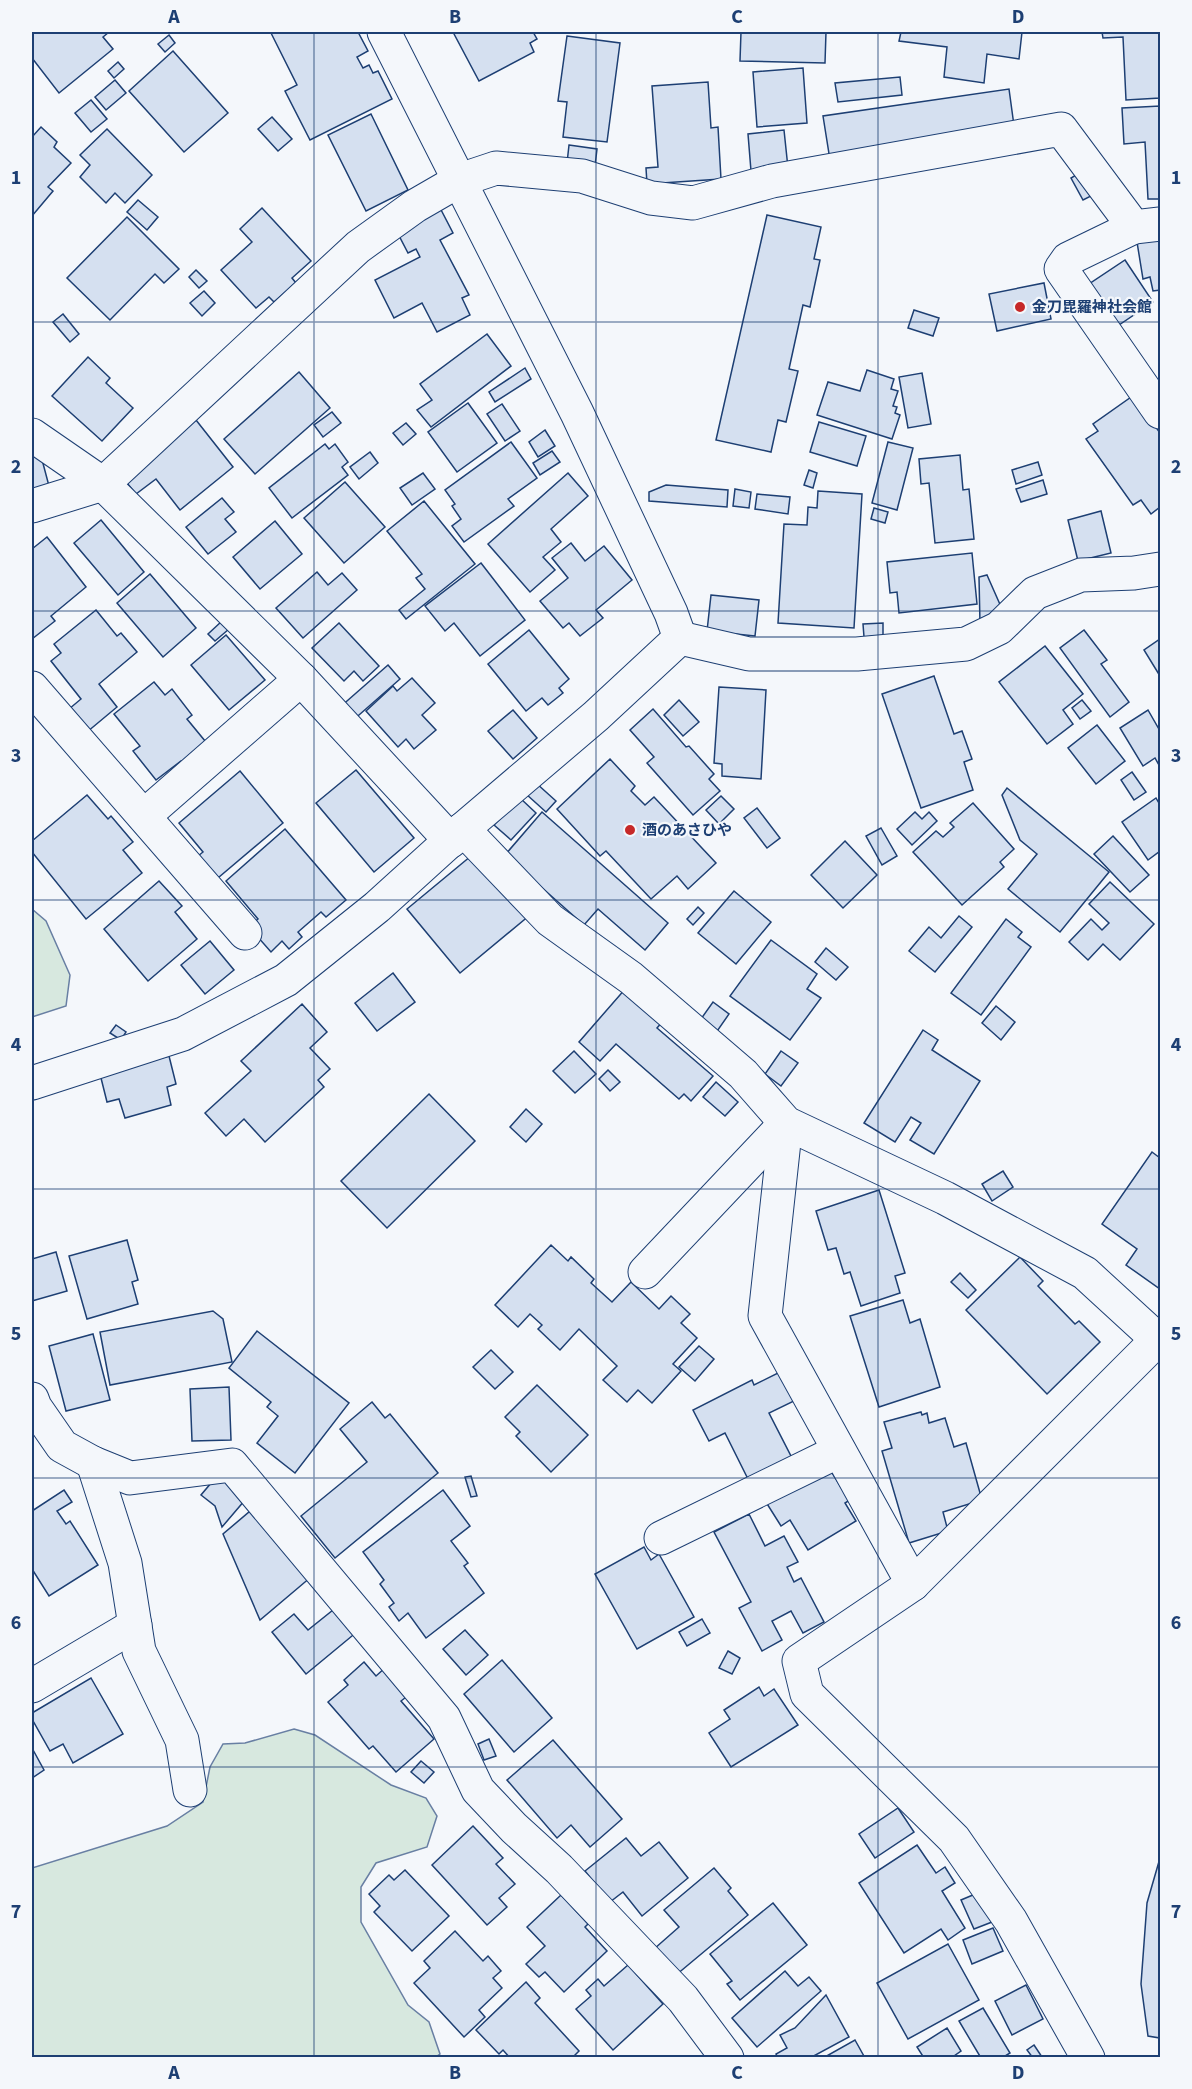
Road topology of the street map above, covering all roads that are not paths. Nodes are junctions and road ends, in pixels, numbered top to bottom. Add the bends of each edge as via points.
1 (384, 32) edge
2 (460, 180) junction
3 (1147, 225) edge
4 (1161, 412) edge
5 (32, 435) edge
6 (103, 484) junction
7 (32, 506) edge
8 (1161, 569) edge
9 (680, 638) junction
10 (301, 679) junction
11 (32, 688) edge
12 (144, 816) junction
13 (457, 835) junction
14 (245, 933) dead end
15 (32, 1083) edge
16 (786, 1124) junction
17 (645, 1272) dead end
18 (1159, 1339) edge
19 (32, 1399) edge
20 (839, 1451) junction
21 (93, 1463) junction
22 (661, 1538) dead end
23 (913, 1584) junction
24 (135, 1625) junction
25 (32, 1686) edge
26 (190, 1790) dead end
27 (727, 2058) edge
28 (1088, 2058) edge

1 - 2 street
2 - 3 street via 496,168 582,176 651,198 693,203 772,181 1061,129
2 - 6 street via 358,247
2 - 9 street via 577,413
3 - 4 street via 1068,259 1061,269
5 - 6 street
6 - 7 street
6 - 10 street
8 - 9 street via 1081,575 1035,593 999,628 966,644 857,654 749,654
9 - 13 street
10 - 12 street
10 - 13 street
11 - 12 street
12 - 14 street
13 - 15 street via 377,907 286,980 183,1034
13 - 16 street via 550,920 631,978 742,1074
16 - 17 street
16 - 18 street via 945,1197 1085,1273
16 - 20 street via 765,1316
18 - 23 street
19 - 21 street via 62,1446
20 - 22 street
20 - 23 street
21 - 24 street via 125,1563
21 - 27 street via 130,1478 232,1465 444,1718 478,1790 683,1999
23 - 28 street via 799,1661 807,1694 954,1839 1011,1921
24 - 25 street
24 - 26 street via 139,1651 182,1740

